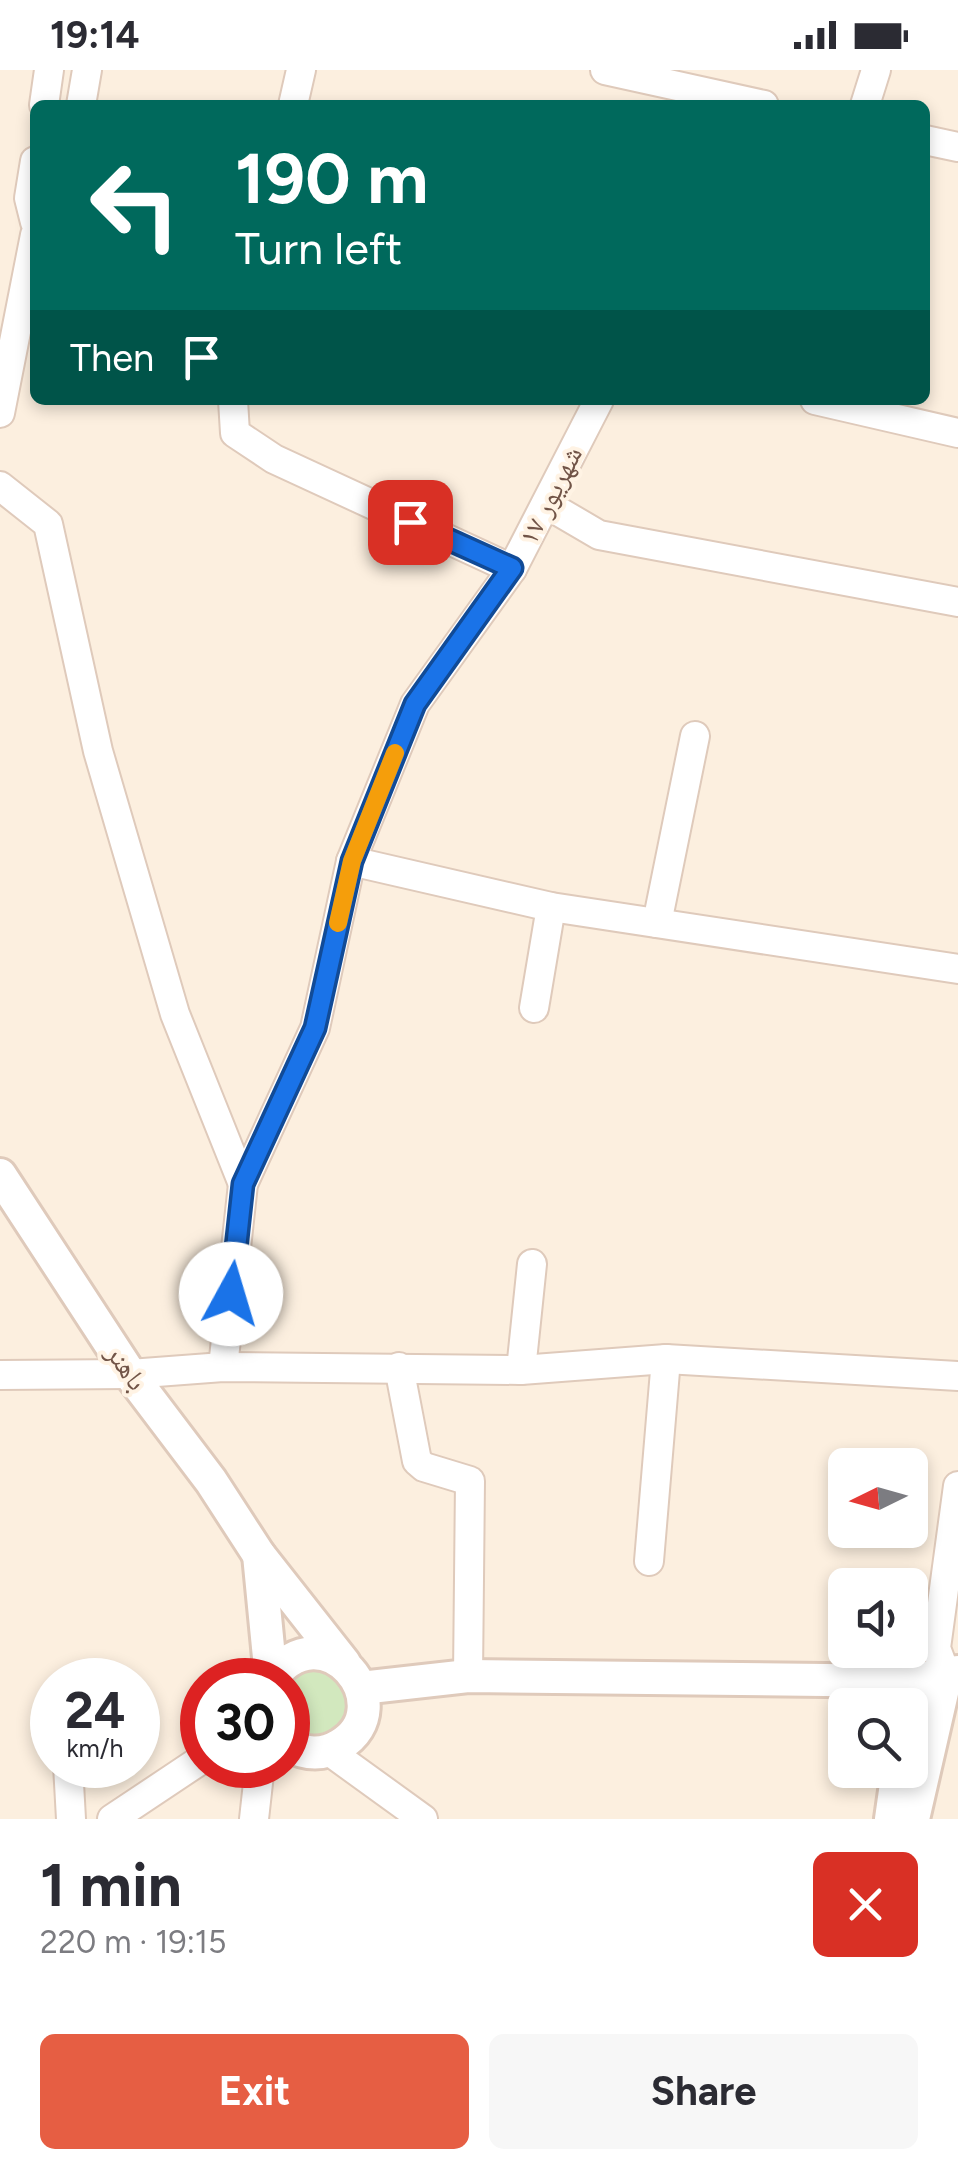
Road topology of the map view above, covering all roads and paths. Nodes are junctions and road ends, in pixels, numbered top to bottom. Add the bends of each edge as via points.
1 (49, 70) edge
2 (86, 70) edge
3 (301, 70) edge
4 (605, 70) edge
5 (876, 70) edge
6 (699, 98) edge
7 (45, 100) edge
8 (82, 100) edge
9 (294, 100) edge
10 (867, 100) edge
11 (930, 141) edge
12 (958, 148) edge
13 (30, 261) edge
14 (233, 405) edge
15 (596, 405) edge
16 (837, 405) edge
17 (0, 414) edge
18 (958, 433) edge
19 (0, 486) edge
20 (546, 504) junction
21 (512, 568) junction
22 (958, 602) edge
23 (695, 736) dead end
24 (352, 861) junction
25 (552, 907) junction
26 (657, 923) junction
27 (958, 969) edge
28 (534, 1008) dead end
29 (0, 1176) edge
30 (243, 1184) junction
31 (532, 1264) dead end
32 (666, 1359) junction
33 (223, 1367) junction
34 (399, 1368) junction
35 (520, 1370) junction
36 (0, 1374) edge
37 (130, 1374) junction
38 (958, 1376) edge
39 (958, 1486) edge
40 (259, 1555) junction
41 (649, 1561) dead end
42 (268, 1658) edge
43 (296, 1658) edge
44 (947, 1665) edge
45 (353, 1676) junction
46 (468, 1676) junction
47 (915, 1688) edge
48 (828, 1690) edge
49 (329, 1751) junction
50 (310, 1754) edge
51 (180, 1774) edge
52 (69, 1788) edge
53 (257, 1788) edge
54 (895, 1788) edge
55 (71, 1819) edge
56 (112, 1819) edge
57 (254, 1819) edge
58 (422, 1819) edge
59 (891, 1819) edge
60 (913, 1819) edge

1 - 7 street
2 - 8 street
3 - 9 street
4 - 6 street
5 - 10 street
11 - 12 street
13 - 17 street
14 - 21 street via 235,433 274,459
15 - 20 street, ۱۷ شهریور
16 - 18 street
19 - 30 street via 48,524 98,751 175,1014
20 - 21 street, ۱۷ شهریور
20 - 22 street via 599,535
21 - 24 street, ۱۷ شهریور via 415,704
23 - 26 street
24 - 25 street
24 - 30 street, ۱۷ شهریور via 315,1028
25 - 26 street
25 - 28 street
26 - 27 street
29 - 37 street, باهنر
30 - 33 street, ۱۷ شهریور
31 - 35 street
32 - 35 street
32 - 38 street
32 - 41 street
33 - 34 street
33 - 37 street
34 - 35 street
34 - 46 street via 417,1461 470,1480
36 - 37 street
37 - 40 street, باهنر
39 - 44 street
40 - 42 street, باهنر
40 - 45 street, باهنر
43 - 45 street via 331,1656
44 - 47 street
44 - 60 street
45 - 46 street
45 - 49 street via 363,1707 358,1726
46 - 48 street
49 - 50 street
49 - 58 street
51 - 56 street
52 - 55 street
53 - 57 street
54 - 59 street

